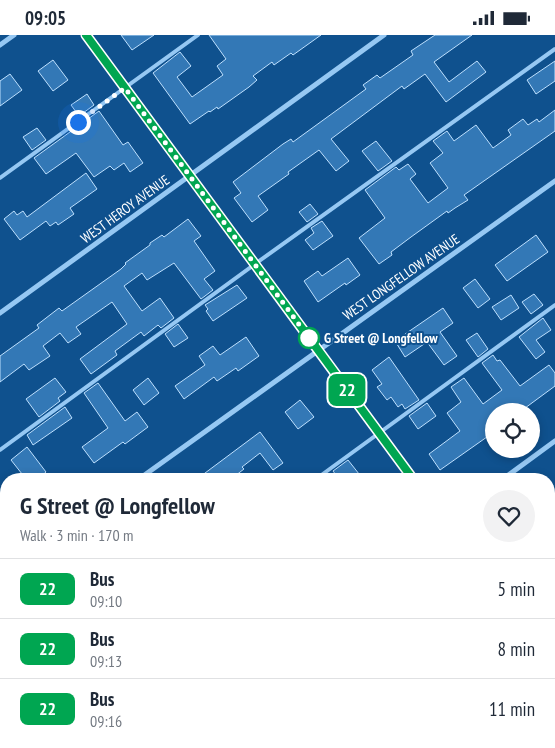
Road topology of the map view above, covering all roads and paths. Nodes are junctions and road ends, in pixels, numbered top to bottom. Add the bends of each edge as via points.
1 (14, 35) edge
2 (86, 35) edge
3 (198, 35) edge
4 (384, 35) edge
5 (0, 45) edge
6 (555, 49) edge
7 (125, 88) junction
8 (189, 176) junction
9 (0, 178) edge
10 (555, 181) edge
11 (255, 264) junction
12 (555, 305) edge
13 (0, 313) edge
14 (318, 350) junction
15 (379, 433) junction
16 (555, 441) edge
17 (0, 450) edge
18 (147, 473) edge
19 (324, 473) edge
20 (409, 473) edge
21 (511, 473) edge

1 - 5 street
2 - 7 street
3 - 7 lane
4 - 8 street, WEST HEROY AVENUE
6 - 11 lane
7 - 8 street
7 - 9 lane
8 - 11 street
8 - 13 street, WEST HEROY AVENUE
10 - 14 street, WEST LONGFELLOW AVENUE
11 - 14 street
11 - 17 lane
12 - 15 lane
14 - 15 street
14 - 18 street, WEST LONGFELLOW AVENUE
15 - 19 lane
15 - 20 street
16 - 21 street

